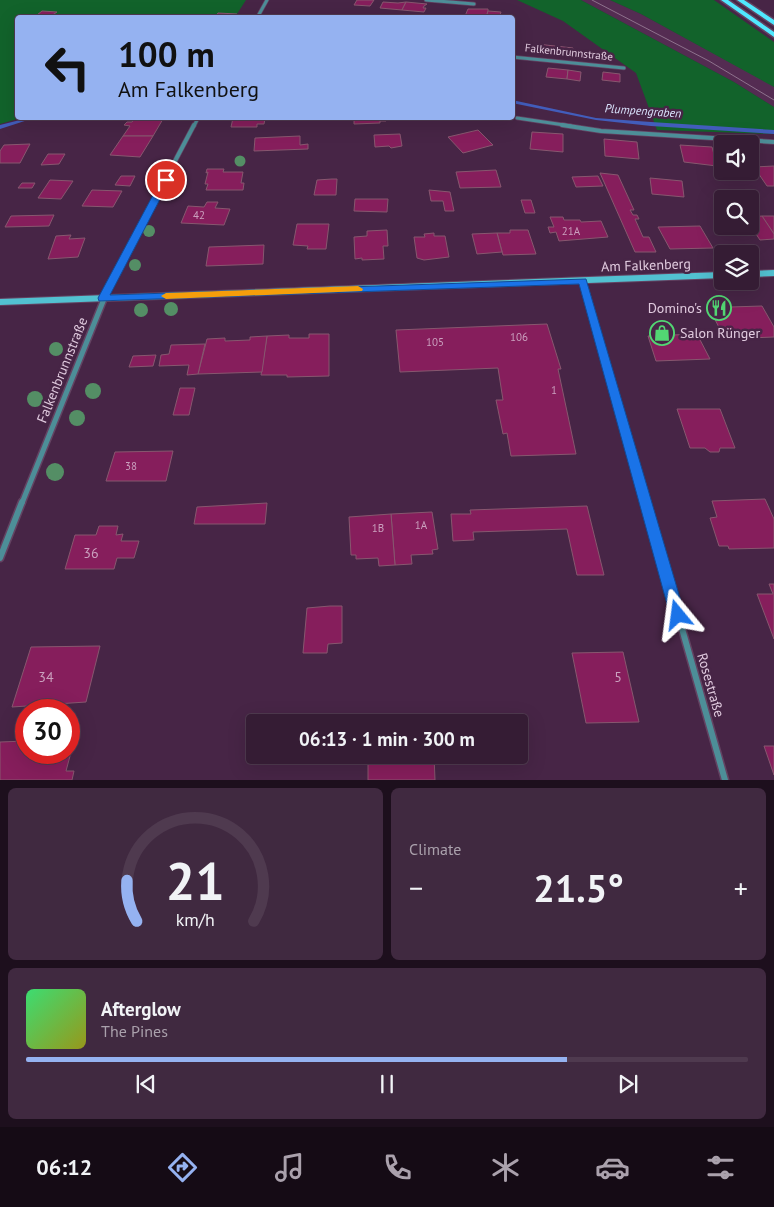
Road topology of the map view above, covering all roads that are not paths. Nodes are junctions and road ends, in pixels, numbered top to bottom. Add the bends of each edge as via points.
1 (267, 0) edge
2 (426, 0) edge
3 (724, 0) edge
4 (740, 0) edge
5 (474, 4) dead end
6 (258, 15) edge
7 (774, 23) edge
8 (774, 35) edge
9 (515, 57) edge
10 (624, 68) dead end
11 (517, 118) dead end
12 (197, 120) edge
13 (774, 142) edge
14 (759, 274) edge
15 (774, 274) edge
16 (714, 276) edge
17 (583, 281) junction
18 (103, 298) junction
19 (0, 302) edge
20 (0, 558) edge
21 (724, 780) edge

1 - 6 street
2 - 5 street
3 - 8 main road
4 - 7 main road
9 - 10 street, Falkenbrunnstraße
11 - 13 street via 601,131
12 - 18 street, Falkenbrunnstraße
14 - 15 street
16 - 17 street, Am Falkenberg
17 - 18 street, Am Falkenberg
17 - 21 street, Rosestraße
18 - 19 street, Am Falkenberg
18 - 20 street, Falkenbrunnstraße

